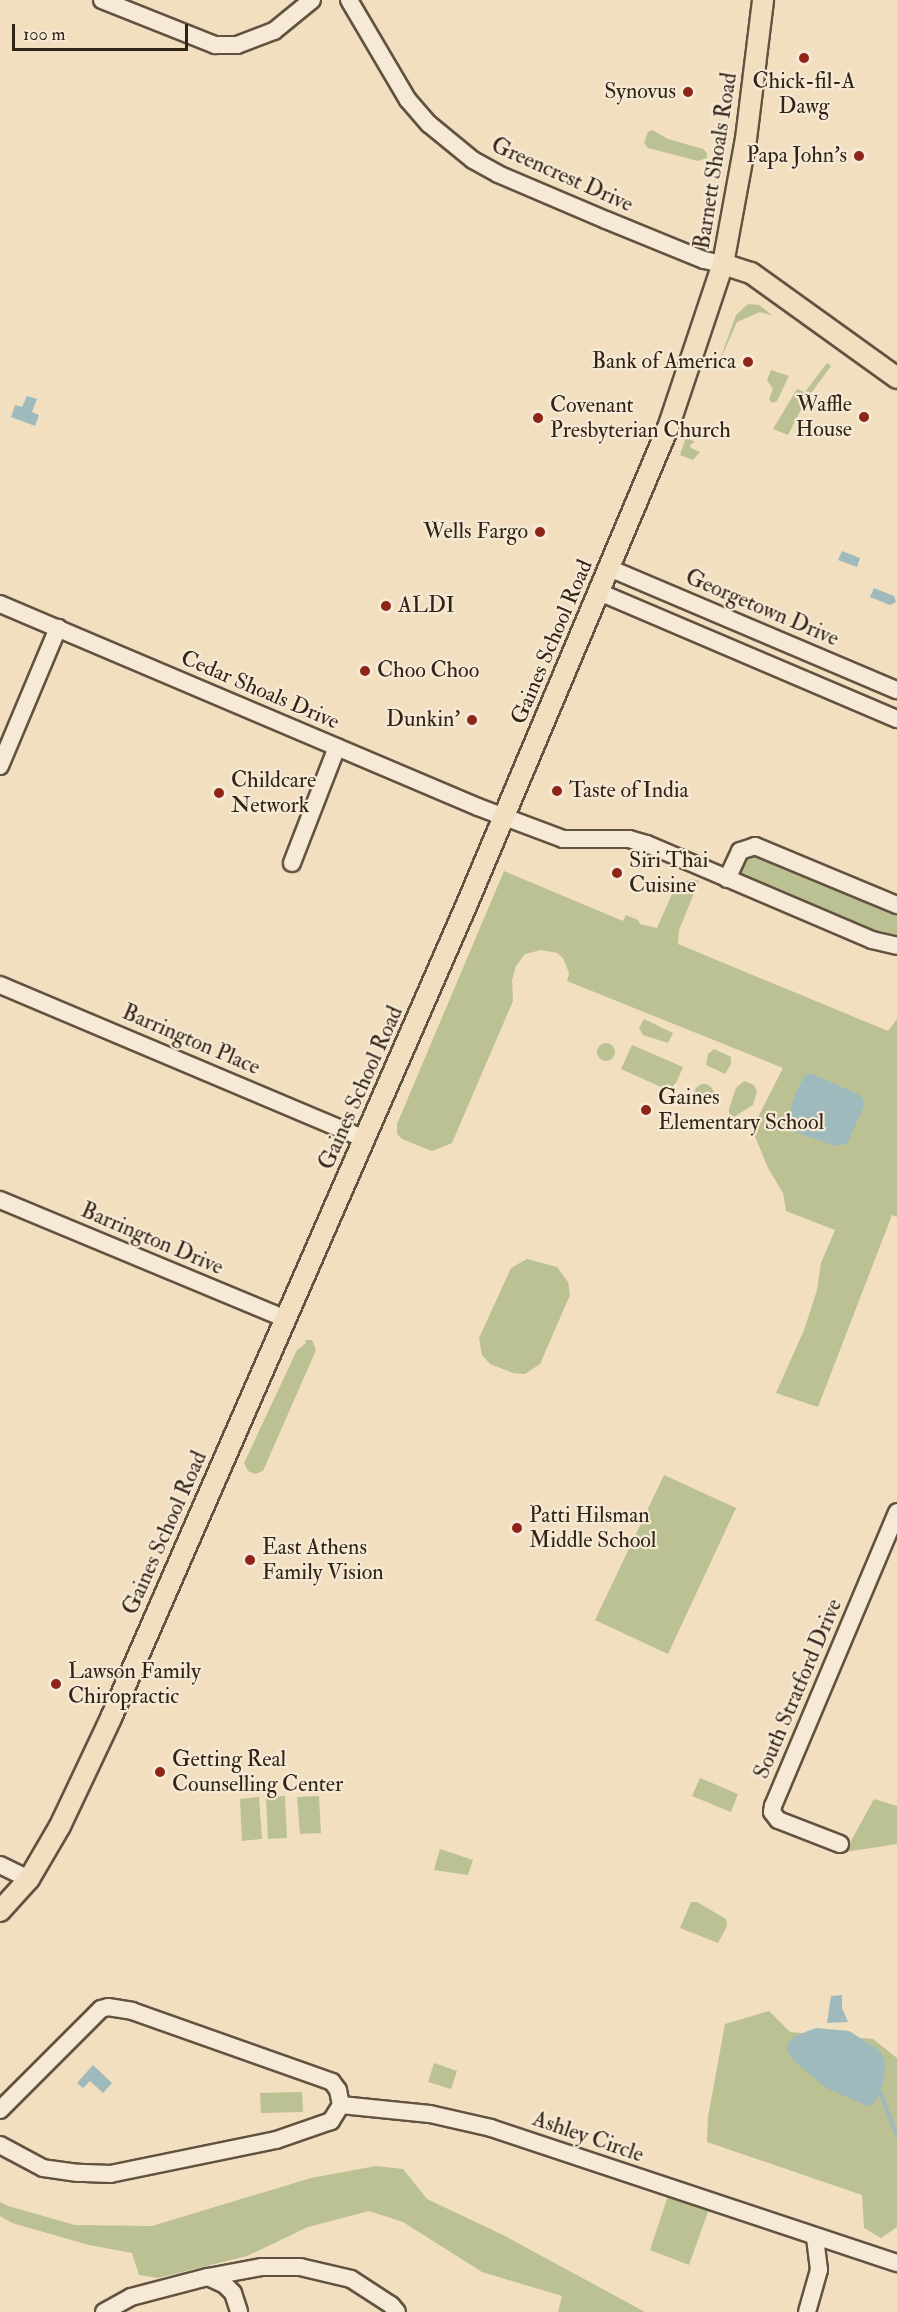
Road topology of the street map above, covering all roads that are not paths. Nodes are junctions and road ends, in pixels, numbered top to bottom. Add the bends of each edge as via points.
1 (102, 0) edge
2 (312, 0) edge
3 (349, 0) edge
4 (763, 0) edge
5 (723, 264) junction
6 (897, 378) edge
7 (609, 568) junction
8 (599, 592) junction
9 (0, 604) edge
10 (58, 628) junction
11 (897, 690) edge
12 (897, 719) edge
13 (337, 747) junction
14 (0, 766) edge
15 (504, 816) junction
16 (292, 863) dead end
17 (727, 879) junction
18 (897, 905) edge
19 (897, 946) edge
20 (0, 985) edge
21 (365, 1139) junction
22 (0, 1200) edge
23 (286, 1319) junction
24 (897, 1512) edge
25 (840, 1844) dead end
26 (0, 1865) edge
27 (29, 1879) junction
28 (0, 1911) edge
29 (341, 2105) junction
30 (0, 2110) edge
31 (0, 2145) edge
32 (815, 2236) junction
33 (897, 2263) edge
34 (208, 2277) junction
35 (104, 2312) edge
36 (239, 2312) edge
37 (397, 2312) edge
38 (807, 2312) edge

1 - 2 street via 215,45 237,45 273,31
3 - 5 street, Greencrest Drive via 408,100 429,124 473,160 606,220
4 - 5 main road, Barnett Shoals Road via 746,139
5 - 6 main road, Barnett Shoals Road via 752,273
5 - 7 main road, Gaines School Road via 669,425
7 - 8 main road, Gaines School Road
7 - 11 street, Georgetown Drive
8 - 12 street
8 - 15 main road, Gaines School Road
9 - 10 street, Cedar Shoals Drive
10 - 13 street, Cedar Shoals Drive
10 - 14 street
13 - 15 street, Cedar Shoals Drive
13 - 16 street
15 - 17 street, Cedar Shoals Drive via 563,839 629,839 647,844
15 - 21 main road, Gaines School Road
17 - 18 street via 740,851 755,846
17 - 19 street, Cedar Shoals Drive via 872,940
20 - 21 street, Barrington Place
21 - 23 main road, Gaines School Road
22 - 23 street, Barrington Drive
23 - 27 main road, Gaines School Road via 78,1791
24 - 25 street, South Stratford Drive via 773,1806 778,1820
26 - 27 street
27 - 28 main road, Gaines School Road
29 - 30 street via 332,2082 132,2011 108,2007 101,2009
29 - 31 street via 331,2121 276,2140 111,2174 43,2168
29 - 32 street, Ashley Circle via 430,2114 491,2128
32 - 33 street, Ashley Circle
32 - 38 street via 819,2270
34 - 35 street via 131,2297
34 - 36 street via 233,2293
34 - 37 street via 262,2267 300,2267 351,2279

